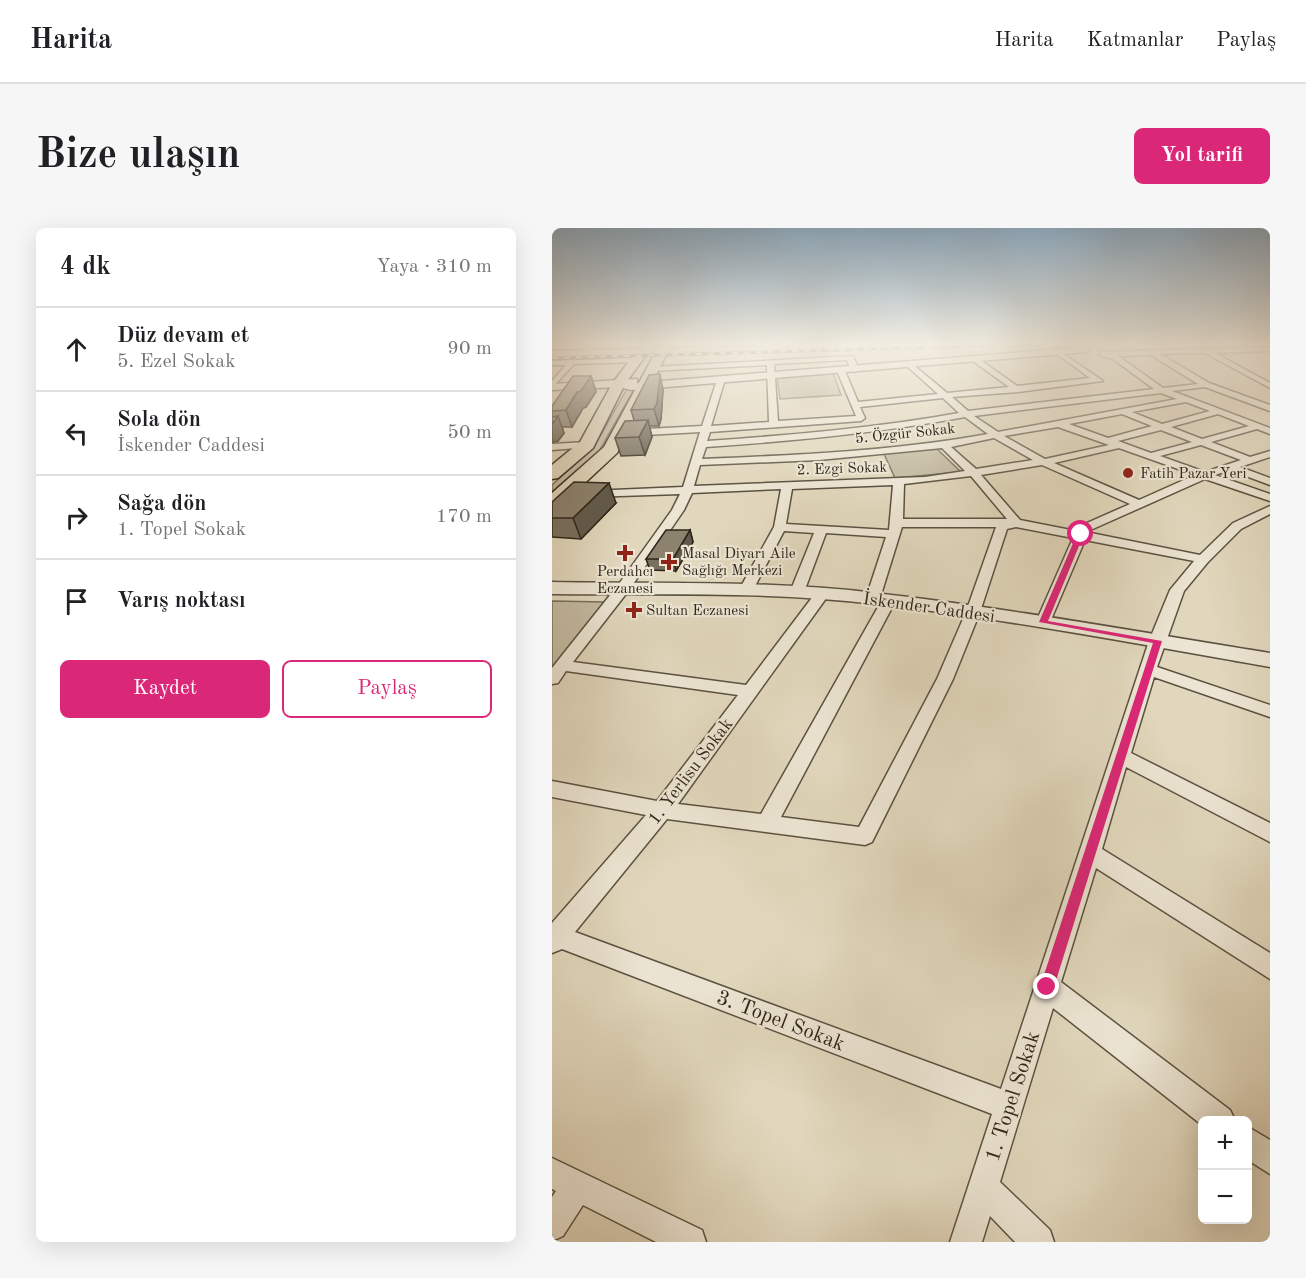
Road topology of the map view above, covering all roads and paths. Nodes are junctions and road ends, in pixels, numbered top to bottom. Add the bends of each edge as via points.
1 (615, 391) edge
2 (643, 391) edge
3 (718, 391) edge
4 (772, 391) edge
5 (849, 391) edge
6 (940, 391) edge
7 (985, 391) edge
8 (1020, 391) edge
9 (1101, 391) edge
10 (1164, 391) edge
11 (1224, 391) edge
12 (946, 397) junction
13 (1094, 397) junction
14 (1185, 400) junction
15 (855, 405) junction
16 (1038, 405) junction
17 (1270, 408) edge
18 (1123, 412) junction
19 (1217, 412) junction
20 (966, 414) junction
21 (861, 417) junction
22 (1058, 423) junction
23 (774, 425) junction
24 (1161, 427) junction
25 (708, 429) junction
26 (1265, 429) edge
27 (620, 433) junction
28 (996, 435) junction
29 (871, 441) junction
30 (1108, 441) junction
31 (1199, 442) junction
32 (702, 444) junction
33 (587, 445) junction
34 (944, 445) junction
35 (1121, 445) junction
36 (552, 447) edge
37 (1270, 454) edge
38 (1150, 456) junction
39 (1249, 460) junction
40 (697, 462) junction
41 (879, 462) dead end
42 (1042, 462) junction
43 (1230, 467) junction
44 (552, 474) edge
45 (975, 474) junction
46 (1205, 475) junction
47 (890, 478) junction
48 (1270, 482) edge
49 (787, 485) junction
50 (688, 489) junction
51 (1270, 498) edge
52 (557, 499) edge
53 (1139, 504) junction
54 (1270, 509) edge
55 (1016, 524) junction
56 (780, 527) junction
57 (896, 529) junction
58 (821, 530) junction
59 (1077, 534) junction
60 (1203, 559) junction
61 (552, 583) edge
62 (585, 587) junction
63 (624, 587) junction
64 (552, 588) edge
65 (746, 590) junction
66 (797, 592) junction
67 (822, 594) junction
68 (881, 599) junction
69 (973, 612) junction
70 (1043, 622) junction
71 (1157, 641) junction
72 (1270, 660) edge
73 (564, 666) junction
74 (1148, 670) junction
75 (552, 679) edge
76 (749, 691) junction
77 (1270, 711) edge
78 (1121, 756) junction
79 (552, 789) edge
80 (662, 810) junction
81 (767, 823) junction
82 (1270, 833) edge
83 (1090, 854) junction
84 (554, 938) edge
85 (1270, 967) edge
86 (1047, 987) junction
87 (1009, 1106) junction
88 (1215, 1116) edge
89 (1252, 1145) edge
90 (1270, 1159) edge
91 (565, 1179) edge
92 (983, 1187) junction
93 (552, 1225) edge
94 (690, 1242) edge
95 (966, 1242) edge
96 (1038, 1242) edge

1 - 33 main road
2 - 27 main road
3 - 25 street
4 - 23 street
5 - 15 street
6 - 12 street
7 - 12 street
8 - 16 street
9 - 13 street
10 - 14 street
11 - 17 street
12 - 15 street
12 - 20 street
13 - 16 street
13 - 18 street
14 - 18 street, 5. Özgür Sokak
14 - 19 street
15 - 21 street
16 - 20 street
18 - 22 street, 5. Özgür Sokak
18 - 24 street
19 - 24 street
19 - 26 street
20 - 28 street
20 - 29 street
21 - 23 street
21 - 29 street
22 - 28 street, 5. Özgür Sokak
22 - 30 street
23 - 25 street
24 - 30 street
24 - 31 street
25 - 27 street
25 - 32 street
26 - 31 street
27 - 52 main road via 610,450
28 - 34 street, 5. Özgür Sokak
28 - 42 street
29 - 32 street
29 - 34 street, 5. Özgür Sokak
29 - 40 street, 5. Özgür Sokak
29 - 41 street
30 - 35 street
31 - 38 street
31 - 39 street
32 - 40 street
33 - 36 street
33 - 44 main road
34 - 45 street
35 - 38 street
35 - 42 street, 2. Ezgi Sokak
37 - 39 street
38 - 46 street
39 - 43 street
40 - 50 street
42 - 45 street, 2. Ezgi Sokak
42 - 53 street
43 - 46 street
43 - 48 street
45 - 47 street, 2. Ezgi Sokak
45 - 55 street
46 - 51 street
46 - 53 street
47 - 49 street, 2. Ezgi Sokak
47 - 57 street
49 - 50 street, 2. Ezgi Sokak
49 - 56 street
50 - 52 street, 2. Ezgi Sokak
50 - 63 street via 678,510
53 - 59 street
54 - 60 street, 1. Topel Sokak via 1237,526
55 - 57 street
55 - 59 street
55 - 69 street via 1002,527
56 - 58 street
56 - 65 street
57 - 58 street
57 - 68 street
58 - 66 street
59 - 60 street
59 - 70 street
60 - 71 street, 1. Topel Sokak via 1177,590
61 - 62 street
62 - 63 street, İskender Caddesi
62 - 64 street
63 - 65 street, İskender Caddesi
63 - 73 street
65 - 66 street, İskender Caddesi
66 - 67 street, İskender Caddesi
67 - 68 street, İskender Caddesi
67 - 76 street, 1. Yerlisu Sokak
68 - 69 street, İskender Caddesi
68 - 81 street
69 - 70 street, İskender Caddesi
69 - 81 street via 945,679 865,836
70 - 71 street, İskender Caddesi
71 - 72 street, İskender Caddesi
71 - 74 street, 1. Topel Sokak
73 - 75 street
73 - 76 street
74 - 77 street
74 - 78 street, 1. Topel Sokak
76 - 80 street, 1. Yerlisu Sokak
78 - 82 street
78 - 83 street, 1. Topel Sokak
79 - 80 street
80 - 81 street
80 - 84 street, 1. Yerlisu Sokak
83 - 85 street
83 - 86 street, 1. Topel Sokak
84 - 87 street, 3. Topel Sokak
86 - 87 street, 1. Topel Sokak
86 - 88 street
87 - 92 street, 1. Topel Sokak
89 - 90 street
91 - 93 street
91 - 94 street
92 - 95 street, 1. Topel Sokak
92 - 96 street

